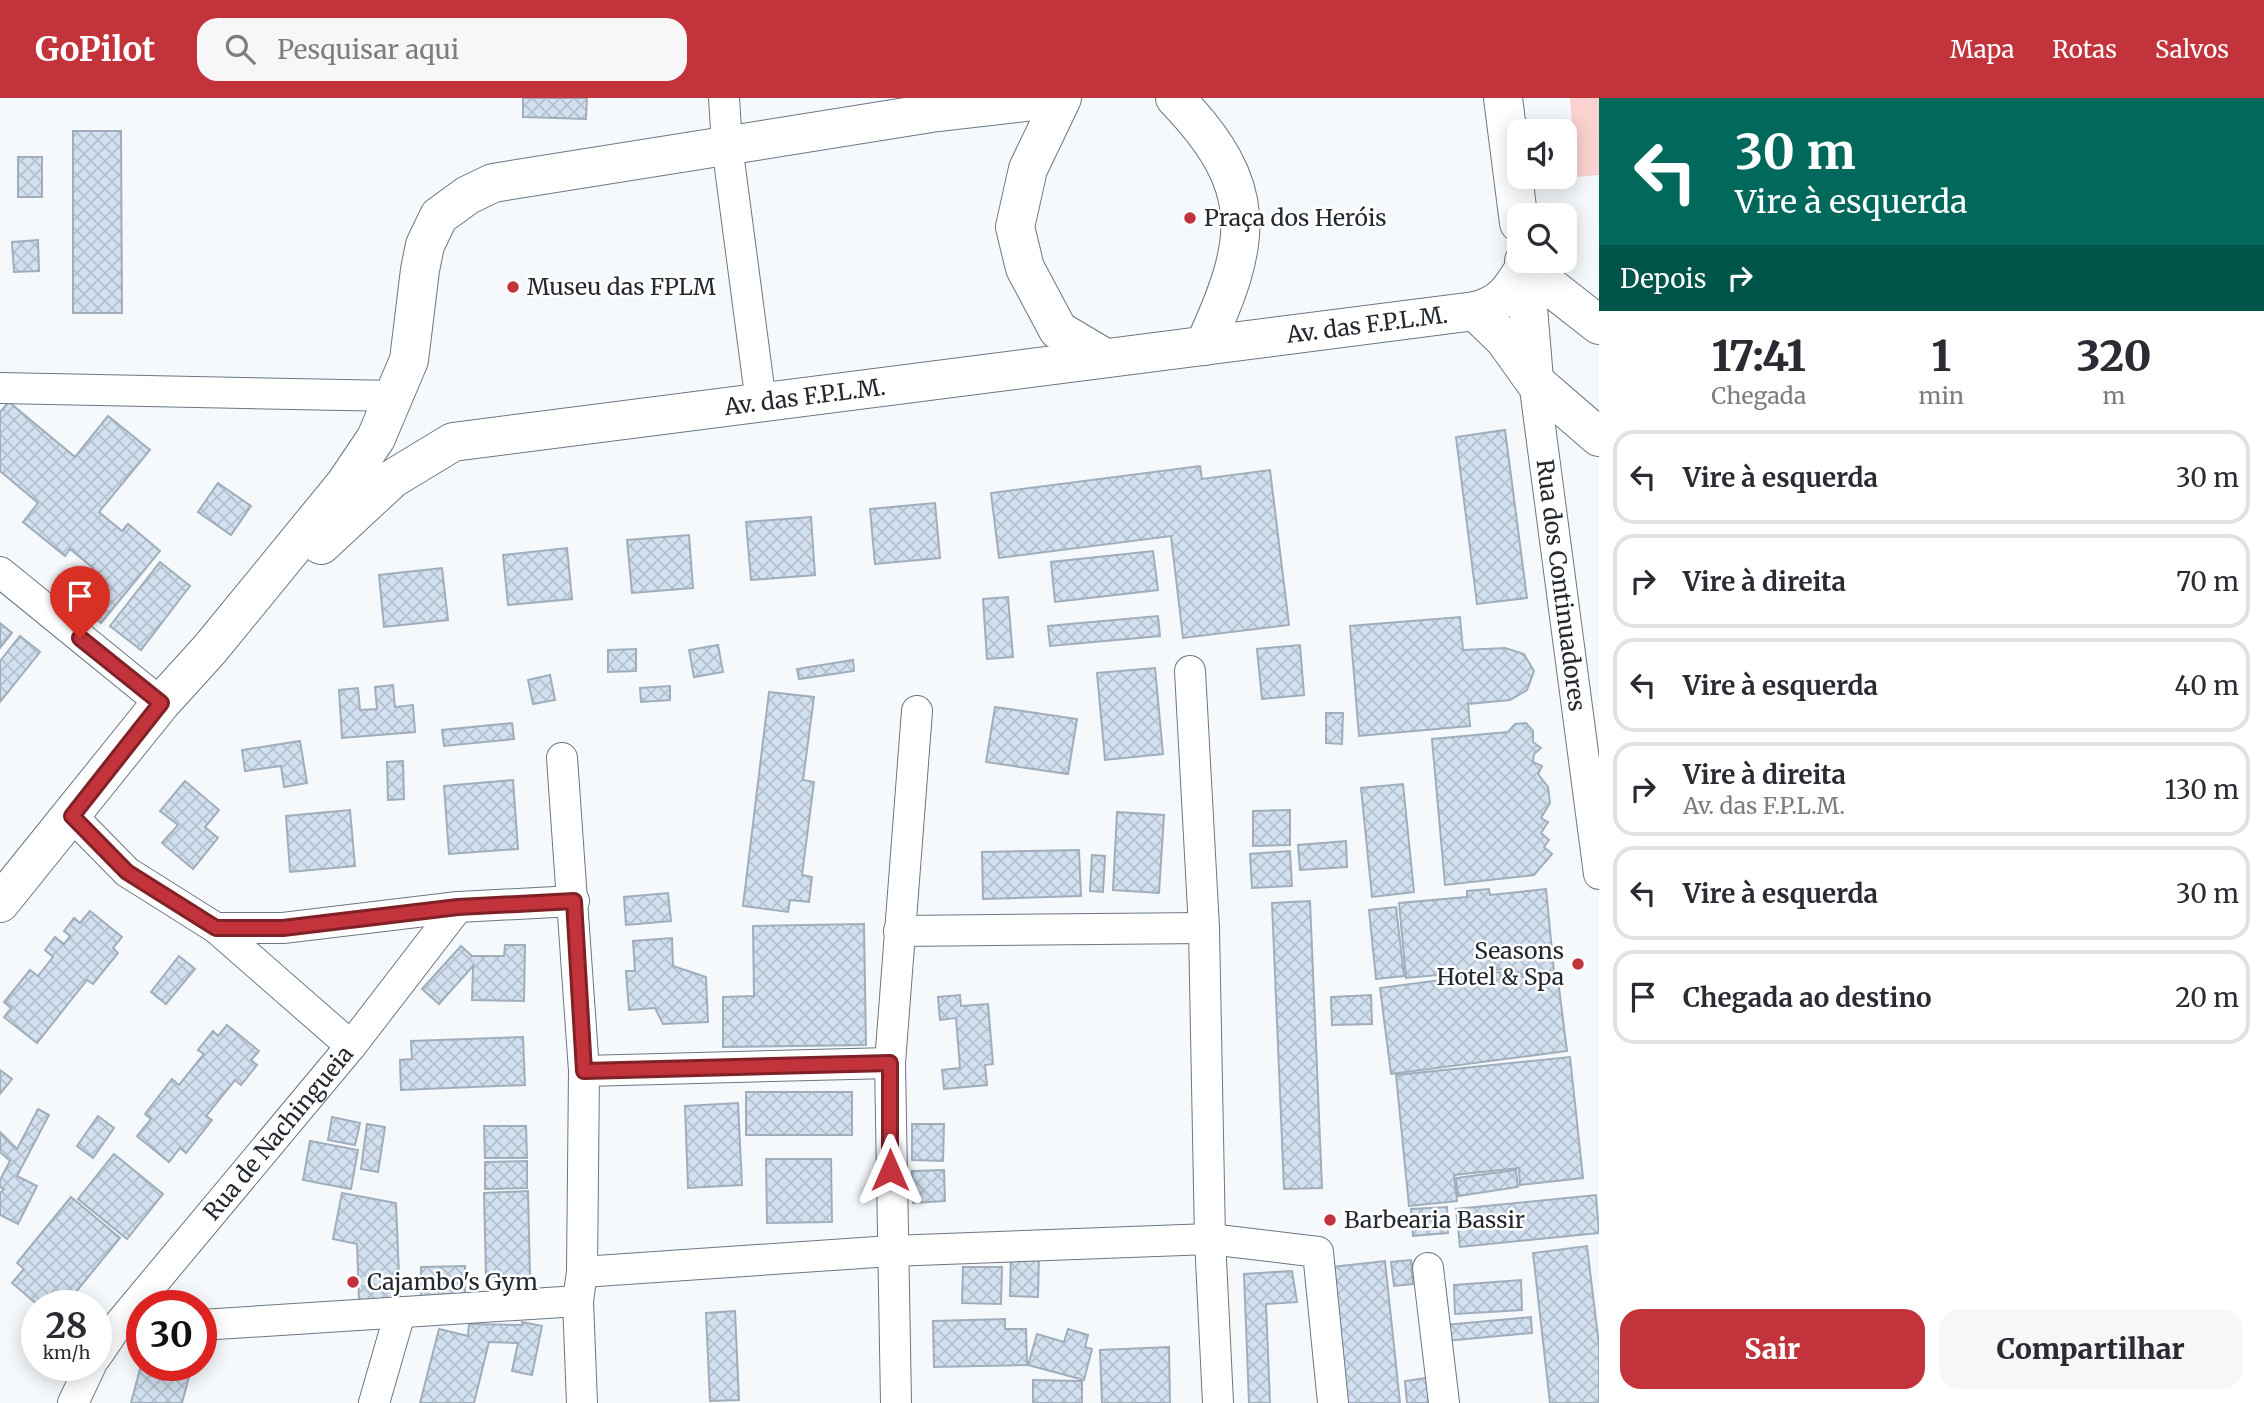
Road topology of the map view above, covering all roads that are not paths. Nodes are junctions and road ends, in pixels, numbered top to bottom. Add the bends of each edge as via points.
1 (724, 98) edge
2 (1061, 98) edge
3 (1175, 98) edge
4 (1498, 102) edge
5 (930, 106) edge
6 (727, 145) junction
7 (1516, 203) edge
8 (1519, 273) edge
9 (1525, 273) edge
10 (1535, 273) edge
11 (1475, 311) junction
12 (1599, 324) edge
13 (1204, 346) junction
14 (1105, 358) junction
15 (1534, 382) junction
16 (0, 388) edge
17 (395, 396) junction
18 (761, 403) junction
19 (1599, 437) edge
20 (0, 572) edge
21 (210, 649) junction
22 (1190, 671) dead end
23 (161, 703) junction
24 (917, 711) dead end
25 (562, 758) dead end
26 (72, 816) junction
27 (1599, 874) edge
28 (574, 901) junction
29 (0, 903) edge
30 (458, 907) junction
31 (216, 928) junction
32 (1204, 929) junction
33 (900, 931) junction
34 (351, 1046) junction
35 (890, 1063) junction
36 (584, 1071) junction
37 (1210, 1239) junction
38 (891, 1251) junction
39 (1428, 1268) dead end
40 (582, 1272) junction
41 (159, 1290) edge
42 (578, 1301) junction
43 (400, 1313) junction
44 (217, 1324) edge
45 (126, 1331) edge
46 (112, 1343) edge
47 (83, 1381) edge
48 (73, 1403) edge
49 (374, 1403) edge
50 (582, 1403) edge
51 (896, 1403) edge
52 (1218, 1403) edge
53 (1333, 1403) edge
54 (1444, 1403) edge

1 - 6 street
2 - 5 main road, Av. das F.P.L.M.
2 - 14 main road via 1028,169 1015,226 1026,268 1058,330
3 - 13 main road via 1203,127 1235,184 1242,232 1227,297
4 - 7 main road
5 - 6 main road, Av. das F.P.L.M.
6 - 17 main road, Av. das F.P.L.M. via 493,183 439,216 425,245 409,360
6 - 18 street
8 - 11 main road, Av. das F.P.L.M. via 1504,299
9 - 15 main road
10 - 12 main road
11 - 13 main road, Av. das F.P.L.M.
11 - 15 main road via 1504,339
13 - 14 main road, Av. das F.P.L.M.
14 - 18 main road, Av. das F.P.L.M.
15 - 19 main road
15 - 27 street, Rua dos Continuadores
16 - 17 street
17 - 21 main road, Av. das F.P.L.M. via 376,438 345,484
18 - 21 main road, Av. das F.P.L.M. via 453,442 392,479
20 - 23 street
21 - 23 main road, Av. das F.P.L.M.
22 - 32 street
23 - 26 main road, Av. das F.P.L.M.
24 - 33 street
25 - 28 street
26 - 29 main road, Av. das F.P.L.M.
26 - 31 street via 127,872
28 - 30 street
28 - 36 street
30 - 31 street via 283,928
30 - 34 street, Rua de Nachingueia
31 - 34 street
32 - 33 street
32 - 37 street
33 - 35 street
34 - 41 street, Rua de Nachingueia
35 - 36 street
35 - 38 street
36 - 40 street
37 - 38 street
37 - 52 street
37 - 53 street via 1318,1252
38 - 40 street
38 - 51 street
39 - 54 street
40 - 42 street
42 - 43 street
42 - 50 street
43 - 44 street
43 - 49 street
45 - 46 street, Rua de Nachingueia
47 - 48 street

